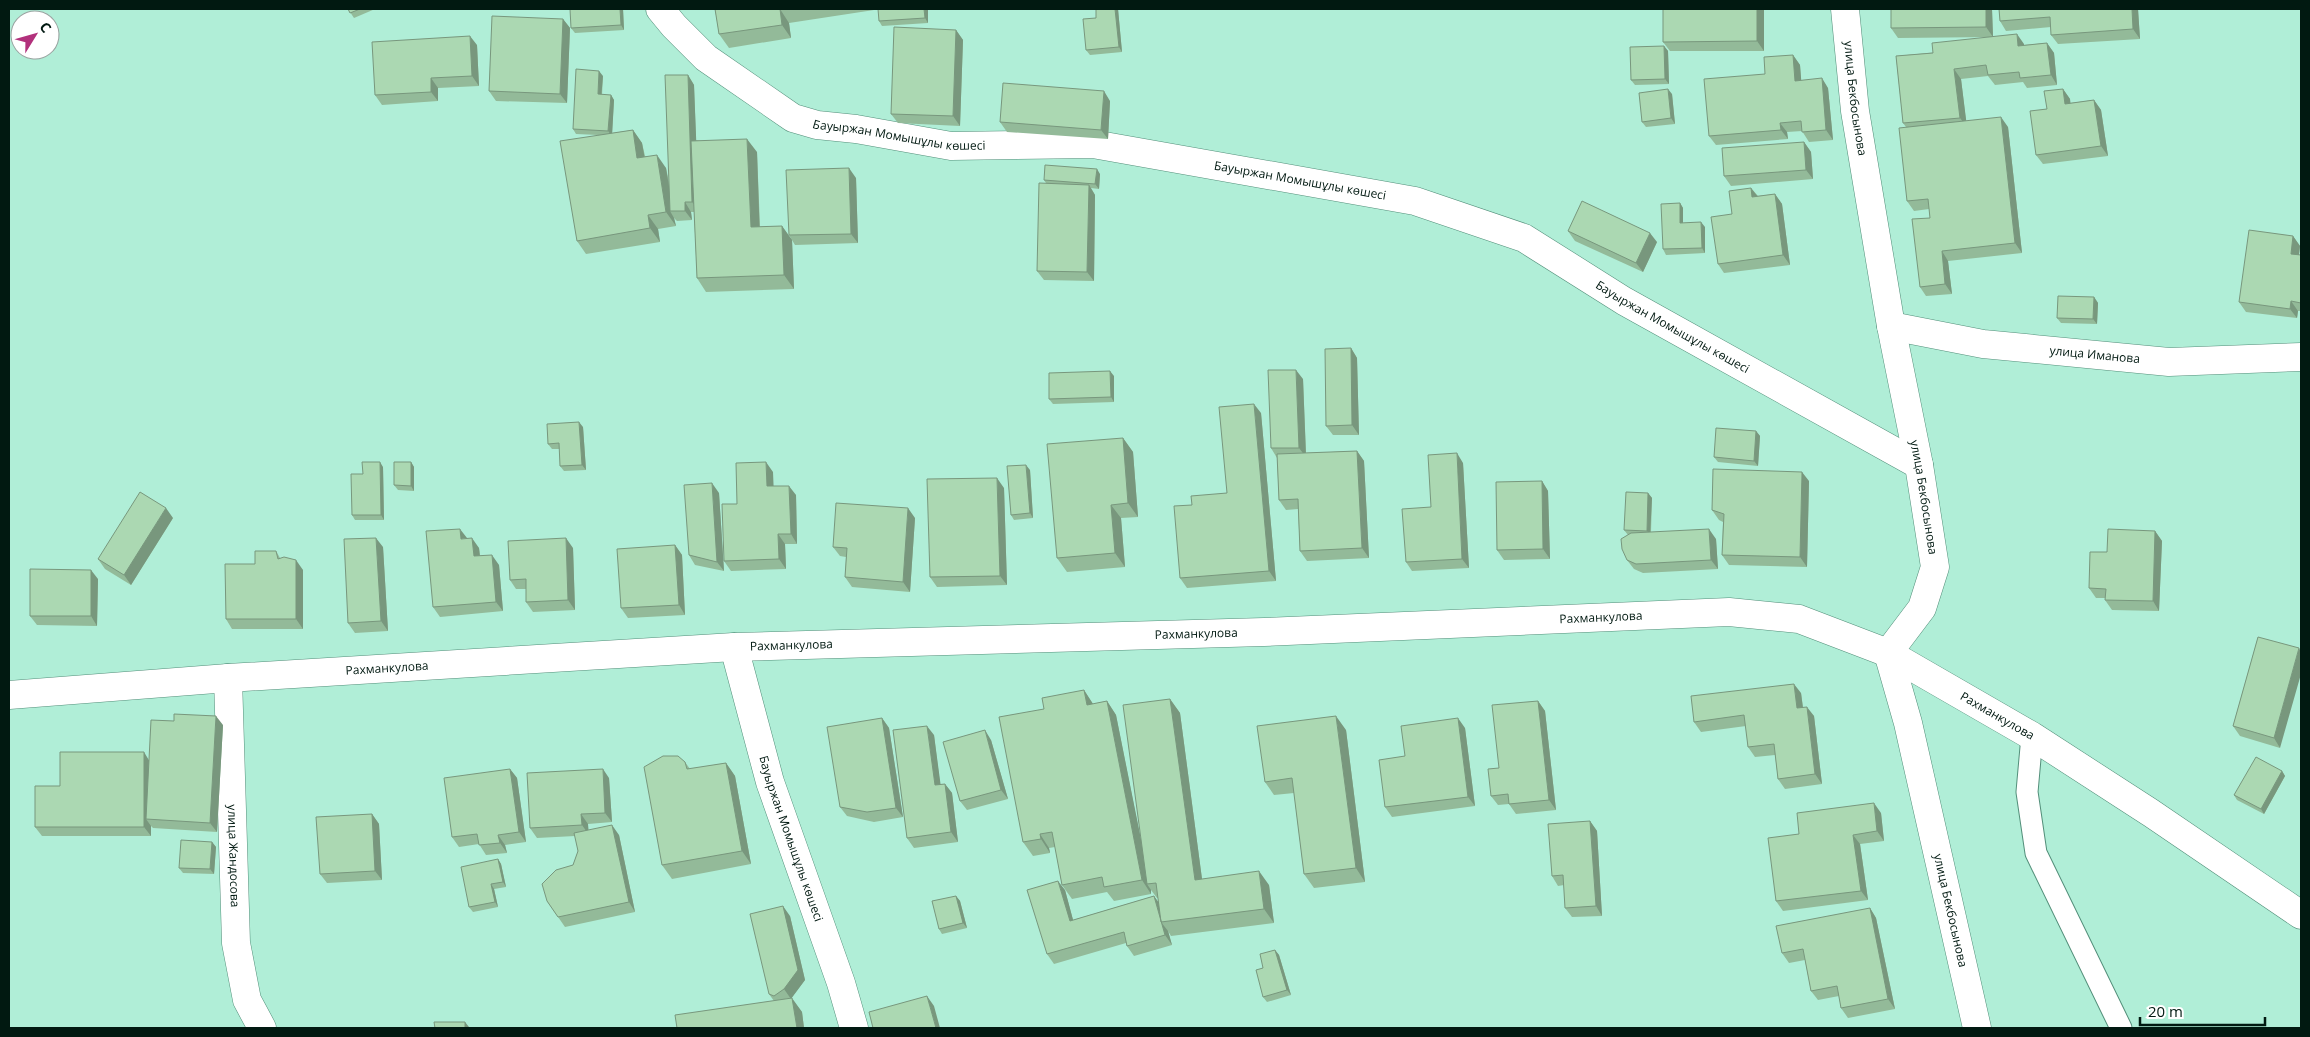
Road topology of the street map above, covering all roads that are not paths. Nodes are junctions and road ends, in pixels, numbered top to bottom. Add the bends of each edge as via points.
1 (660, 9) edge
2 (1844, 9) edge
3 (1891, 326) junction
4 (2301, 357) edge
5 (1919, 465) junction
6 (734, 648) junction
7 (1888, 653) junction
8 (228, 678) junction
9 (9, 695) edge
10 (2032, 736) junction
11 (2301, 915) edge
12 (262, 1028) edge
13 (854, 1028) edge
14 (1977, 1028) edge
15 (2121, 1028) edge

1 - 5 street, Бауыржан Момышұлы көшесі via 706,58 793,118 817,125 951,146 1092,144 1415,201 1524,238 1624,301
2 - 3 street, улица Бекбосынова via 1855,111
3 - 4 street, улица Иманова via 1983,344 2169,362
3 - 5 street, улица Бекбосынова
5 - 7 street, улица Бекбосынова via 1935,567 1922,608
6 - 7 street, Рахманкулова via 1264,632 1729,612 1799,619
6 - 8 street, Рахманкулова
6 - 13 street, Бауыржан Момышұлы көшесі via 770,782
7 - 10 street, Рахманкулова
7 - 14 street, улица Бекбосынова via 1908,723
8 - 9 street, Рахманкулова
8 - 12 street, улица Жандосова via 236,944 247,1000
10 - 11 street, Рахманкулова
10 - 15 lane via 2027,792 2036,853

